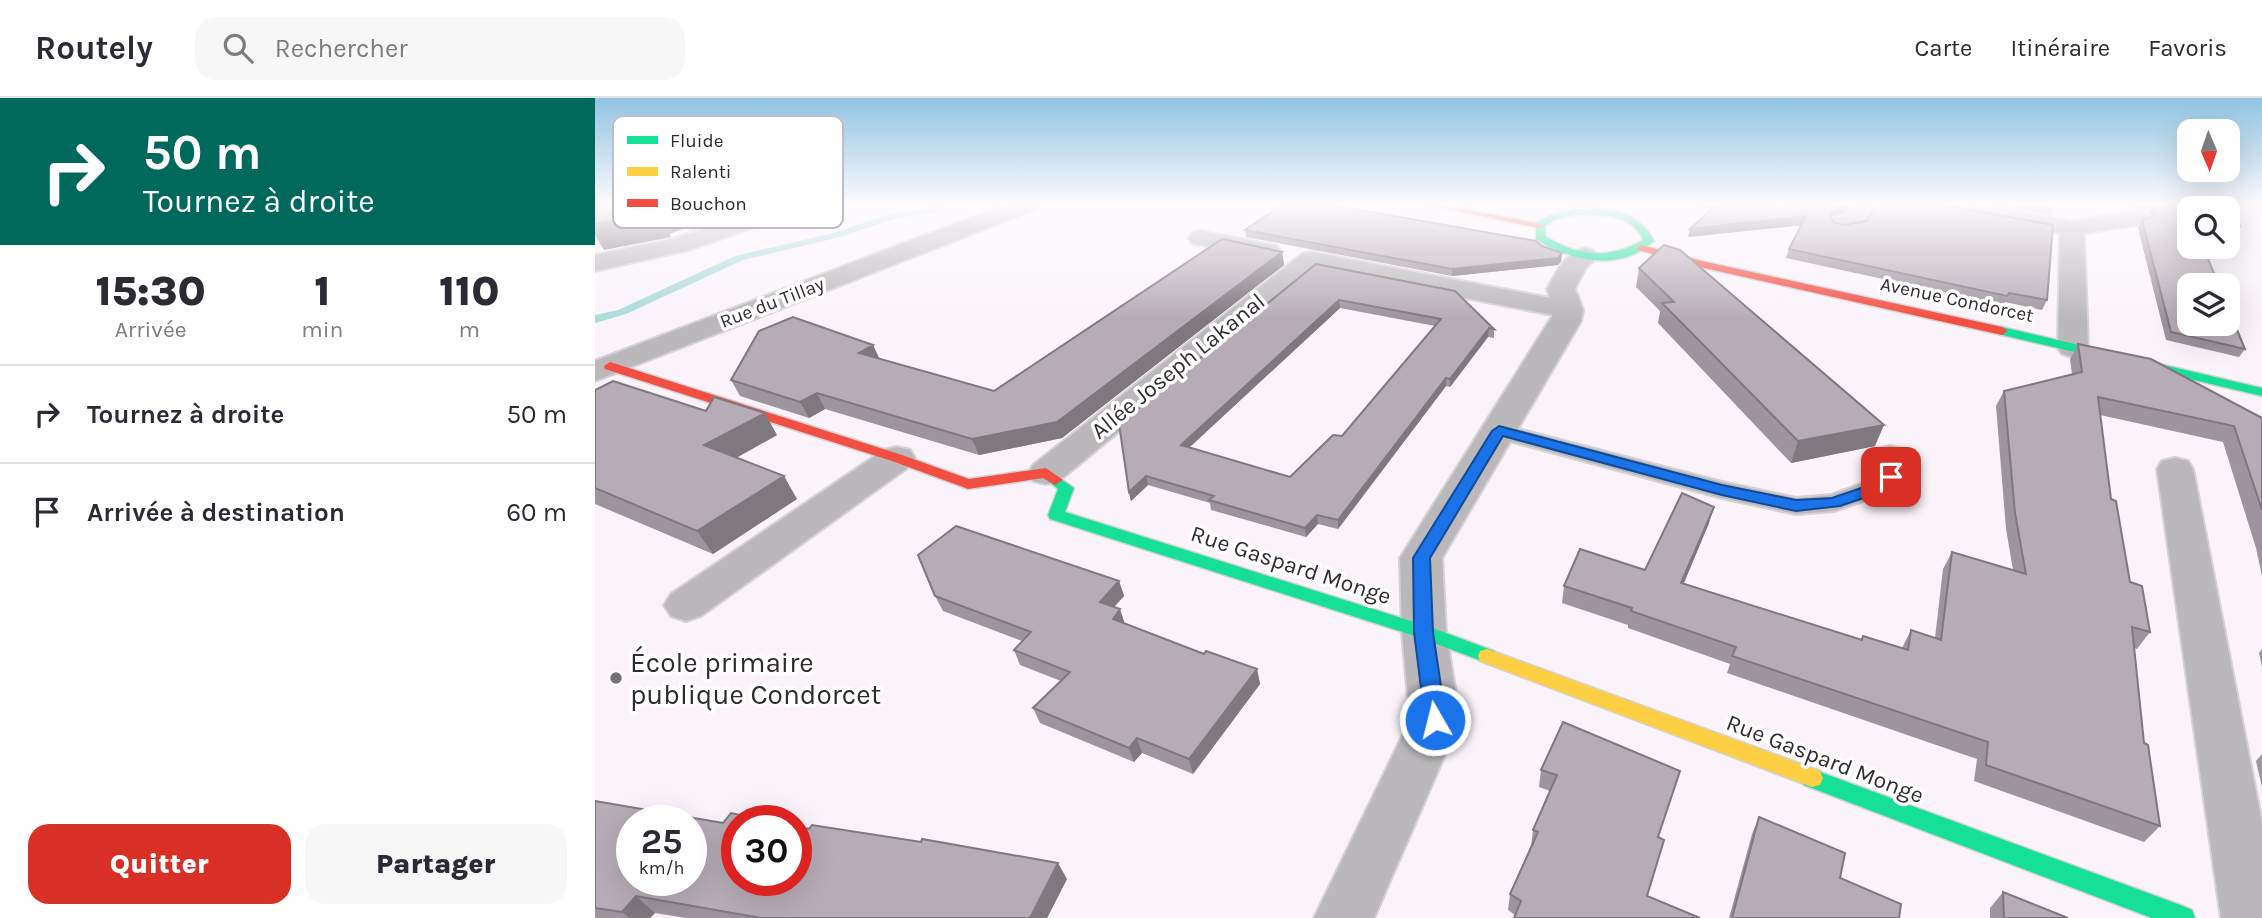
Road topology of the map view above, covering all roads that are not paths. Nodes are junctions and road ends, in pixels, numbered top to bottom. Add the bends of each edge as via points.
1 (687, 242) edge
2 (929, 242) edge
3 (1222, 242) edge
4 (1545, 242) edge
5 (1648, 242) edge
6 (2072, 242) edge
7 (1642, 248) junction
8 (1585, 256) junction
9 (1311, 260) junction
10 (595, 263) edge
11 (1569, 310) junction
12 (2073, 348) junction
13 (602, 369) edge
14 (2262, 392) edge
15 (1499, 431) junction
16 (1889, 453) dead end
17 (897, 458) junction
18 (2175, 468) dead end
19 (1045, 473) junction
20 (686, 605) dead end
21 (1424, 632) junction
22 (1344, 918) edge
23 (2183, 918) edge
24 (2251, 918) edge

1 - 10 street
2 - 13 street, Rue du Tillay
3 - 9 street
4 - 8 street
5 - 7 street
6 - 12 street
7 - 8 street via 1618,256
7 - 12 street, Avenue Condorcet
8 - 11 street via 1574,265 1561,289
9 - 11 street
9 - 19 street, Allée Joseph Lakanal
11 - 15 street
12 - 14 street, Avenue Condorcet
13 - 17 street
15 - 16 lane via 1796,506 1834,503 1872,489 1891,477 1894,459
15 - 21 street via 1421,558
17 - 19 street via 968,484
17 - 20 street
18 - 24 street
19 - 21 street, Rue Gaspard Monge via 1066,488 1056,515
21 - 22 street via 1435,720
21 - 23 street, Rue Gaspard Monge

